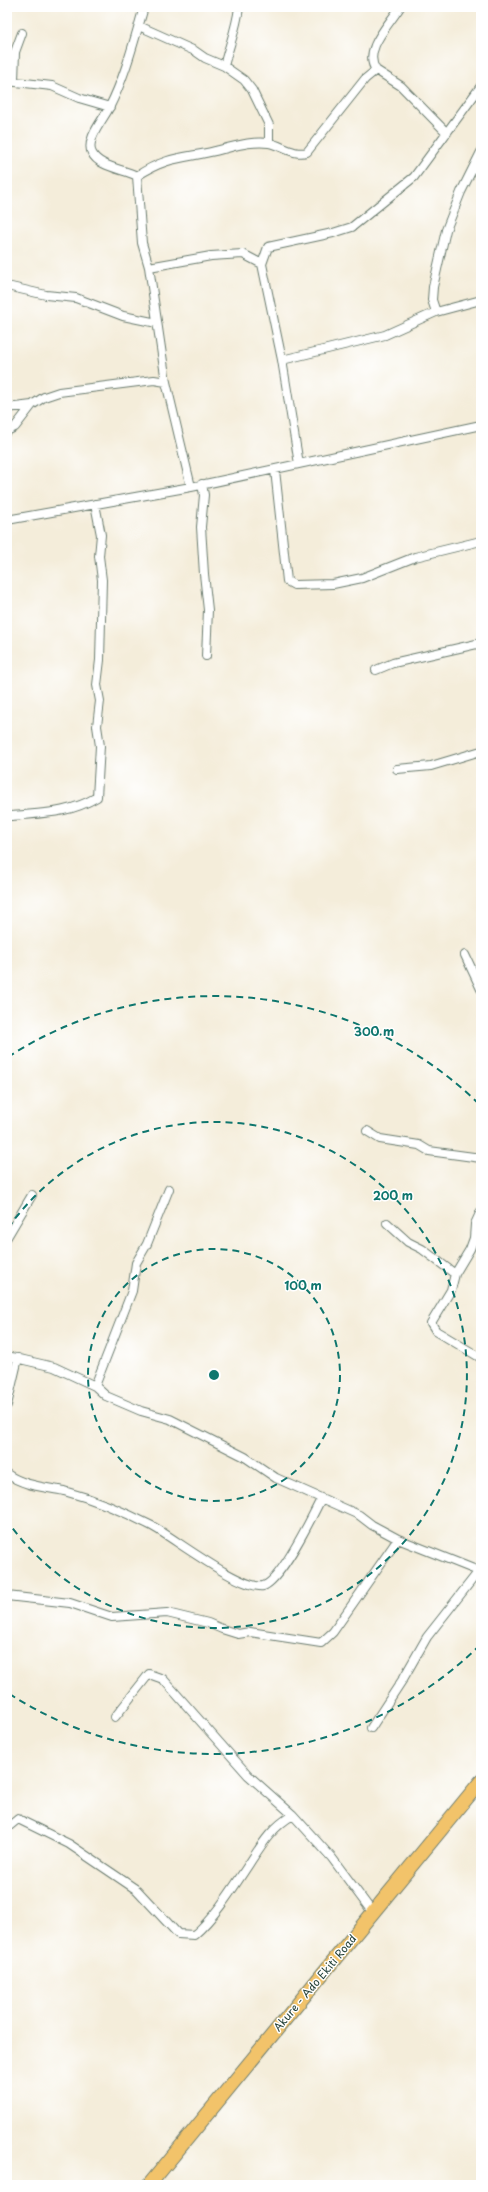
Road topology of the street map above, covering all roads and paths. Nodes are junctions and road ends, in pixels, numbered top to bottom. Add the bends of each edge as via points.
1 (144, 7) edge
2 (238, 7) edge
3 (400, 7) edge
4 (139, 26) junction
5 (22, 33) dead end
6 (224, 66) junction
7 (376, 70) junction
8 (10, 81) edge
9 (481, 86) edge
10 (110, 107) junction
11 (447, 133) junction
12 (269, 143) junction
13 (481, 152) edge
14 (137, 176) junction
15 (262, 264) junction
16 (149, 267) junction
17 (7, 286) edge
18 (481, 300) edge
19 (436, 312) junction
20 (157, 323) junction
21 (282, 360) junction
22 (166, 382) junction
23 (32, 405) junction
24 (7, 408) edge
25 (481, 425) edge
26 (7, 431) edge
27 (299, 464) junction
28 (275, 470) junction
29 (202, 484) junction
30 (191, 487) junction
31 (95, 504) junction
32 (7, 520) edge
33 (481, 541) edge
34 (481, 643) edge
35 (206, 656) dead end
36 (376, 670) dead end
37 (481, 752) edge
38 (397, 768) dead end
39 (7, 815) edge
40 (465, 955) dead end
41 (481, 988) edge
42 (367, 1131) dead end
43 (480, 1159) edge
44 (169, 1189) dead end
45 (32, 1194) dead end
46 (481, 1211) edge
47 (387, 1223) dead end
48 (7, 1237) edge
49 (455, 1274) junction
50 (7, 1356) edge
51 (18, 1358) junction
52 (481, 1358) edge
53 (95, 1386) junction
54 (7, 1404) edge
55 (7, 1474) edge
56 (321, 1499) junction
57 (398, 1539) junction
58 (480, 1571) edge
59 (7, 1596) edge
60 (115, 1718) dead end
61 (371, 1728) dead end
62 (481, 1781) edge
63 (293, 1815) junction
64 (7, 1828) edge
65 (373, 1913) junction
66 (149, 2185) edge

1 - 4 street
2 - 6 street via 237,23
3 - 7 street via 372,51 371,60
4 - 6 street
4 - 10 street
5 - 8 street via 15,52
6 - 12 street via 244,80 252,90 270,125
7 - 11 street via 401,86
7 - 12 street via 365,79 307,152 301,154
8 - 10 street via 52,86 79,98
9 - 11 street
10 - 14 street via 91,140 91,151 96,160
11 - 15 street via 414,176 352,227 333,234 268,247
12 - 14 street via 239,144 170,159
13 - 19 street via 446,230 433,287 432,300
14 - 16 street via 142,243
15 - 16 street via 243,254 211,256
15 - 21 street
16 - 20 street
17 - 20 street via 46,295 76,298 123,316
18 - 19 street
19 - 21 street via 385,335
20 - 22 street
21 - 27 street
22 - 23 street via 154,380 58,392
22 - 30 street
23 - 24 street
23 - 26 street via 15,427
25 - 27 street
27 - 28 street
28 - 29 street
28 - 33 street via 287,581 294,585 333,584 362,578 414,557
29 - 30 street
29 - 35 street via 204,495 201,527 208,610
30 - 31 street
31 - 32 street
31 - 39 street via 101,535 99,556 102,580 97,685 100,701 97,726 100,746 97,797 71,810 48,814
34 - 36 street via 393,663
37 - 38 street via 430,766
40 - 41 street
42 - 43 street via 380,1139 419,1145 429,1152
44 - 53 street via 147,1244 136,1263 132,1291
45 - 48 street
46 - 49 street via 470,1249
47 - 49 street via 408,1242 426,1251
49 - 52 street via 451,1290 431,1323 436,1331
50 - 51 street
51 - 53 street via 54,1367
51 - 54 street
53 - 56 street via 106,1396 170,1419 200,1434 245,1457 276,1478
55 - 56 street via 16,1480 65,1492 118,1510 152,1526 222,1571 252,1585 262,1586 272,1582 281,1569
56 - 57 street via 347,1508
57 - 58 street
57 - 59 street via 333,1632 321,1643 250,1632 238,1634 208,1623 167,1613 112,1617 70,1603
58 - 61 street via 427,1637
60 - 63 street via 149,1674 163,1679 248,1775
62 - 65 main road, Akure - Ado Ekiti Road
63 - 64 street via 280,1822 267,1836 226,1897 194,1935 178,1934 137,1890 69,1844 18,1818
63 - 65 street via 332,1858
65 - 66 main road, Akure - Ado Ekiti Road

